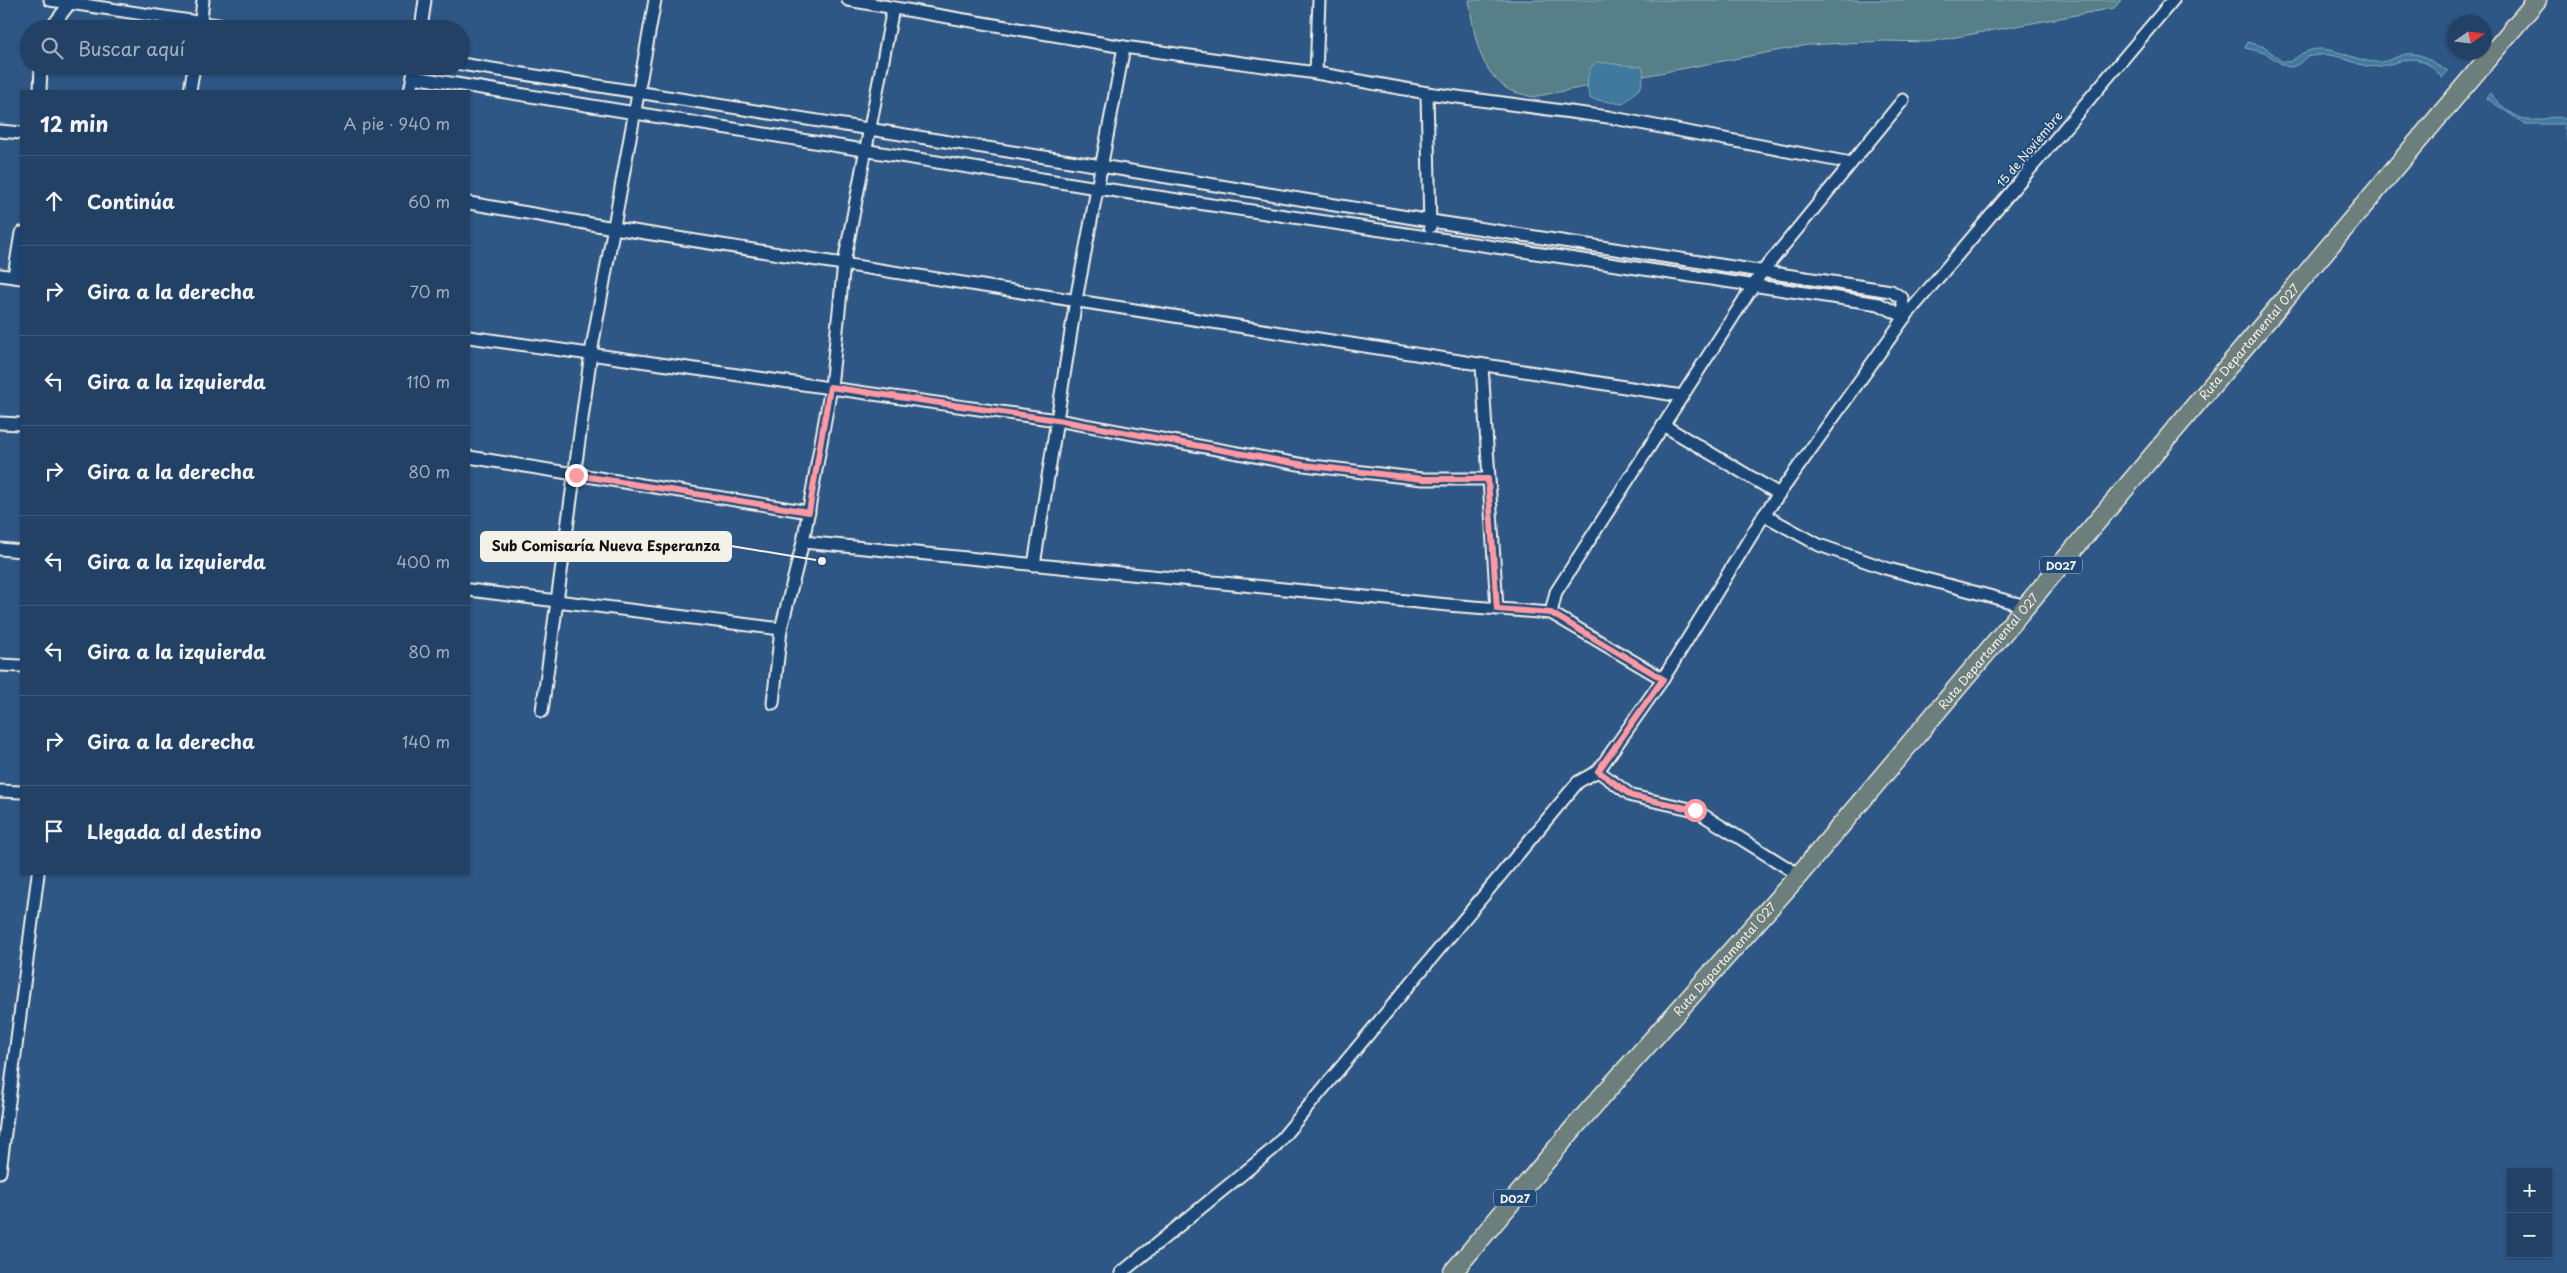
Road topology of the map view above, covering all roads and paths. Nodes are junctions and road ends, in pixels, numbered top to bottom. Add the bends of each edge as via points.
1 (50, 0) edge
2 (203, 0) edge
3 (425, 0) edge
4 (655, 0) edge
5 (848, 0) edge
6 (1319, 0) edge
7 (2173, 0) edge
8 (2536, 0) edge
9 (70, 2) edge
10 (893, 8) junction
11 (57, 20) edge
12 (173, 20) edge
13 (201, 20) edge
14 (422, 20) edge
15 (1124, 47) junction
16 (470, 66) edge
17 (1316, 73) junction
18 (41, 75) edge
19 (193, 75) edge
20 (413, 75) edge
21 (430, 75) edge
22 (40, 90) edge
23 (190, 90) edge
24 (410, 90) edge
25 (1427, 93) junction
26 (639, 94) junction
27 (1903, 100) dead end
28 (636, 114) junction
29 (871, 130) junction
30 (0, 131) edge
31 (20, 133) edge
32 (867, 152) junction
33 (1851, 163) junction
34 (1101, 166) junction
35 (1097, 188) junction
36 (470, 203) edge
37 (1430, 221) junction
38 (614, 228) junction
39 (1428, 239) junction
40 (20, 248) edge
41 (844, 263) junction
42 (1762, 272) junction
43 (0, 275) edge
44 (18, 277) edge
45 (1753, 286) junction
46 (1076, 300) junction
47 (1905, 317) junction
48 (470, 337) edge
49 (591, 353) junction
50 (1482, 365) junction
51 (830, 387) junction
52 (1682, 396) junction
53 (1057, 420) junction
54 (0, 423) edge
55 (20, 424) edge
56 (1663, 425) junction
57 (470, 457) edge
58 (576, 475) junction
59 (1488, 479) junction
60 (1779, 494) junction
61 (809, 512) junction
62 (1764, 515) junction
63 (803, 542) junction
64 (0, 550) edge
65 (20, 551) edge
66 (1034, 565) junction
67 (470, 590) edge
68 (559, 601) junction
69 (2026, 606) junction
70 (1497, 609) junction
71 (1551, 613) junction
72 (781, 629) junction
73 (0, 665) edge
74 (20, 666) edge
75 (1663, 679) junction
76 (773, 703) dead end
77 (542, 711) dead end
78 (1598, 771) junction
79 (0, 791) edge
80 (20, 792) edge
81 (38, 875) edge
82 (1800, 875) junction
83 (0, 1172) edge
84 (1121, 1273) edge
85 (1452, 1273) edge

1 - 9 street
2 - 13 street
3 - 14 street
4 - 26 street
5 - 10 street
6 - 17 street
7 - 47 street, 15 de Noviembre
8 - 69 main road, Ruta Departamental 027 / D027
9 - 11 street
9 - 12 street
10 - 15 street
10 - 29 street
15 - 17 street
15 - 34 street
16 - 26 street
17 - 25 street
18 - 22 street
19 - 23 street
20 - 24 street
21 - 28 street
25 - 33 street via 1608,117
25 - 37 street
26 - 28 street
26 - 29 street
27 - 33 street
28 - 32 street
28 - 38 street
29 - 32 street
29 - 34 street
30 - 31 street
32 - 35 street
32 - 41 street
33 - 42 street
34 - 35 street
34 - 37 street
35 - 39 street
35 - 46 street
36 - 38 street
37 - 39 street
37 - 42 street
38 - 41 street
38 - 49 street
39 - 45 street
40 - 44 street
41 - 46 street
41 - 51 street
42 - 45 street
42 - 47 street via 1891,291 1902,298
43 - 44 street
45 - 47 street via 1879,304
45 - 52 street
46 - 50 street
46 - 53 street
47 - 60 street, 15 de Noviembre
48 - 49 street
49 - 51 street
49 - 58 street
50 - 52 street
50 - 59 street
51 - 53 street
51 - 61 street
52 - 56 street
53 - 59 street via 1304,465 1422,479
53 - 66 street
54 - 55 street
56 - 60 street
56 - 71 street via 1556,592
57 - 58 street
58 - 61 street
58 - 68 street
59 - 70 street
60 - 62 street, 15 de Noviembre
61 - 63 street
62 - 69 street via 1819,544 1885,568
62 - 75 street, 15 de Noviembre
63 - 66 street
63 - 72 street
64 - 65 street
66 - 70 street
67 - 68 street
68 - 72 street
68 - 77 street
69 - 82 main road, Ruta Departamental 027 / D027
70 - 71 street
71 - 75 street
72 - 76 street
73 - 74 street
75 - 78 street, 15 de Noviembre
78 - 82 street via 1632,796 1695,810
78 - 84 street via 1578,782 1273,1150
79 - 80 street
81 - 83 street
82 - 85 main road, Ruta Departamental 027 / D027 via 1578,1123

